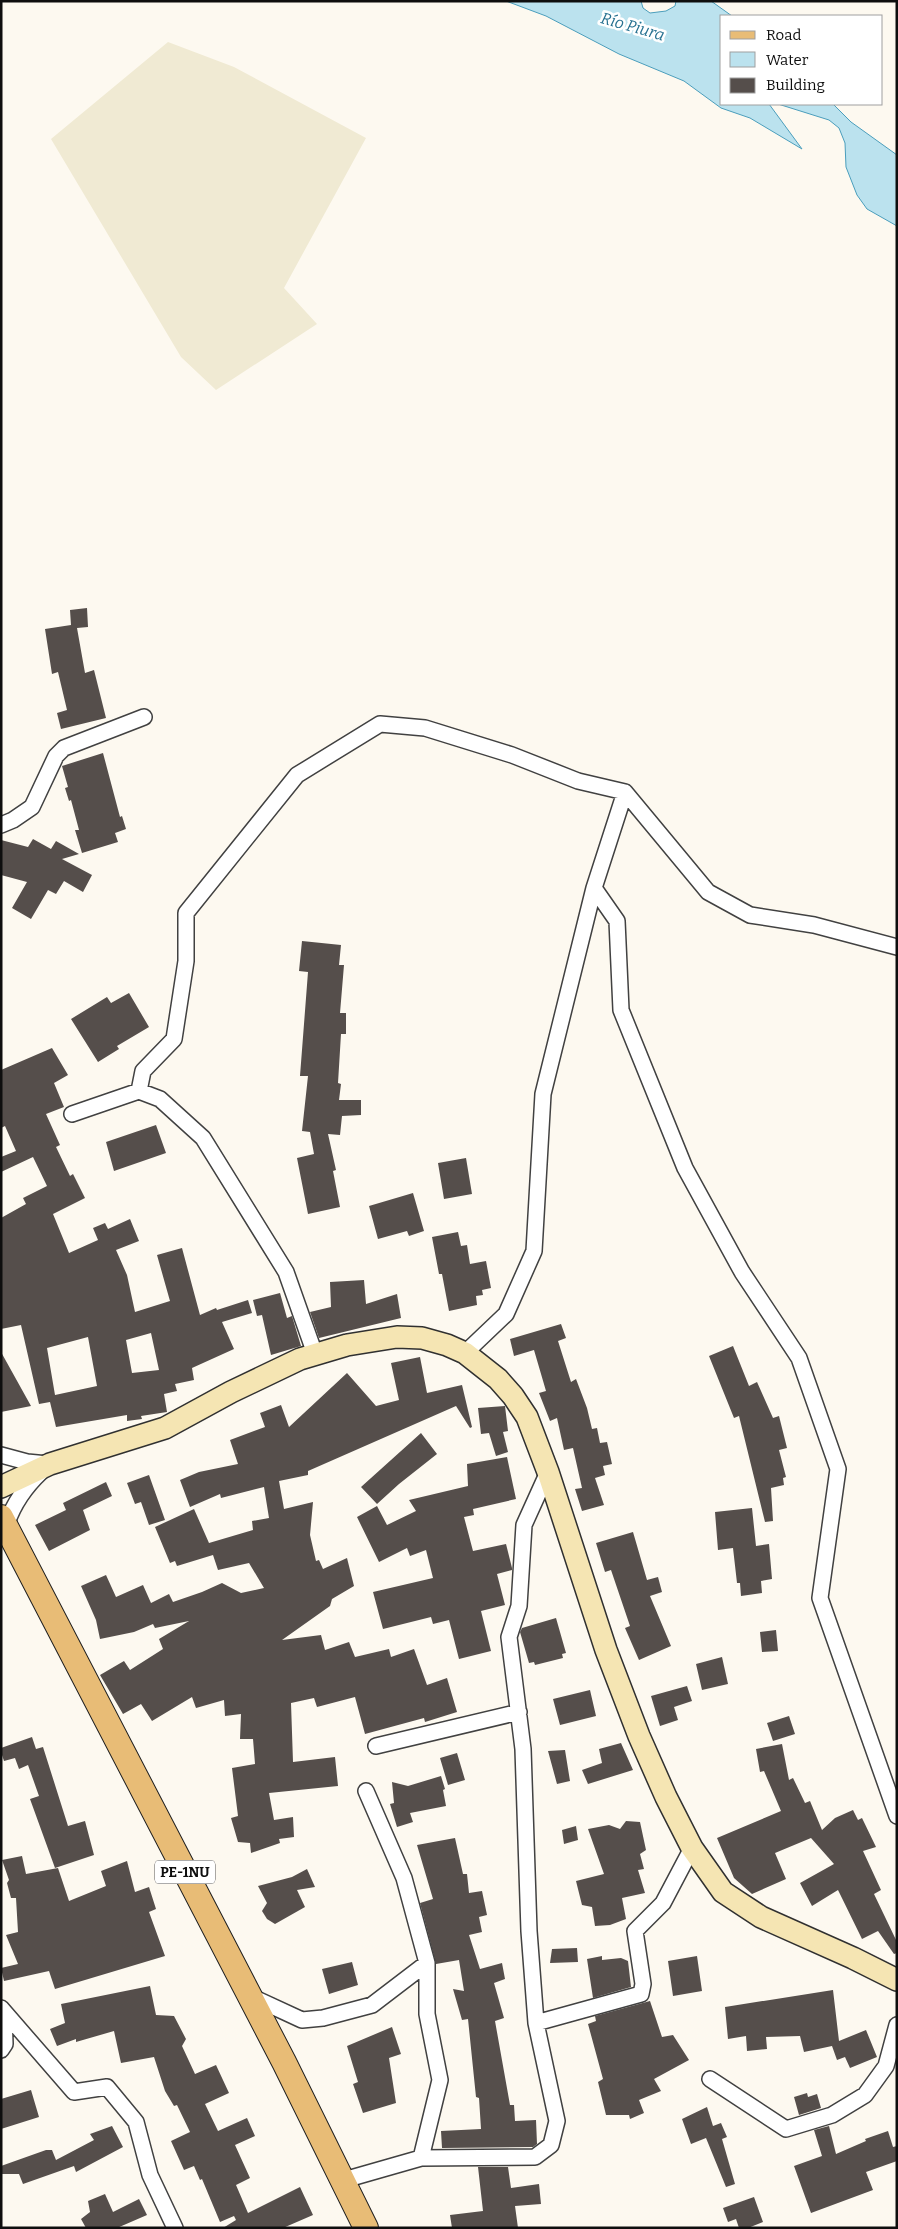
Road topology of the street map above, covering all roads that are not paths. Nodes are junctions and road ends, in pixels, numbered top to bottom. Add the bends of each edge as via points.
1 (144, 717) dead end
2 (625, 792) junction
3 (1, 825) edge
4 (594, 888) junction
5 (897, 947) edge
6 (139, 1091) junction
7 (72, 1114) dead end
8 (466, 1353) junction
9 (315, 1354) junction
10 (1, 1455) edge
11 (50, 1464) junction
12 (548, 1472) junction
13 (1, 1487) edge
14 (4, 1522) edge
15 (519, 1712) junction
16 (376, 1746) dead end
17 (366, 1790) dead end
18 (897, 1816) edge
19 (692, 1848) junction
20 (427, 1963) junction
21 (897, 1980) edge
22 (250, 1996) junction
23 (3, 2010) edge
24 (536, 2023) junction
25 (897, 2026) edge
26 (1, 2050) edge
27 (710, 2079) dead end
28 (421, 2158) junction
29 (344, 2180) junction
30 (175, 2228) edge
31 (366, 2228) edge

1 - 3 street via 64,748 56,756 32,807
2 - 4 street
2 - 5 street via 708,892 750,915 814,926
2 - 6 street via 578,781 512,755 425,728 380,724 297,774 186,913 186,960 174,1039 143,1071
4 - 8 street via 543,1094 534,1251 506,1314
4 - 18 street via 617,921 620,1010 685,1168 742,1272 799,1358 838,1469 820,1598
6 - 7 street
6 - 9 street via 160,1099 203,1138 286,1272
8 - 9 main road via 422,1338 397,1337
8 - 12 main road via 482,1364 513,1396 526,1417
9 - 11 main road via 231,1392 165,1428
10 - 11 street
11 - 13 main road
11 - 14 street via 18,1498
12 - 15 street via 524,1525 520,1606 509,1637
12 - 19 main road via 606,1650 639,1736
14 - 22 main road, PE-1NU
15 - 16 street
15 - 24 street via 524,1749 528,1931
17 - 20 street via 404,1878
19 - 21 main road via 723,1892 760,1917
19 - 24 street via 663,1903 635,1931 643,1984 641,1994
20 - 22 street via 372,2005 323,2018 302,2020
20 - 28 street via 427,2014 440,2080
22 - 29 main road, PE-1NU
23 - 26 street via 5,2044
23 - 30 street via 74,2092 107,2087 136,2122 150,2175
24 - 28 street via 557,2121 551,2145 535,2157
25 - 27 street via 886,2066 865,2096 832,2114 786,2129
28 - 29 street
29 - 31 main road, PE-1NU

